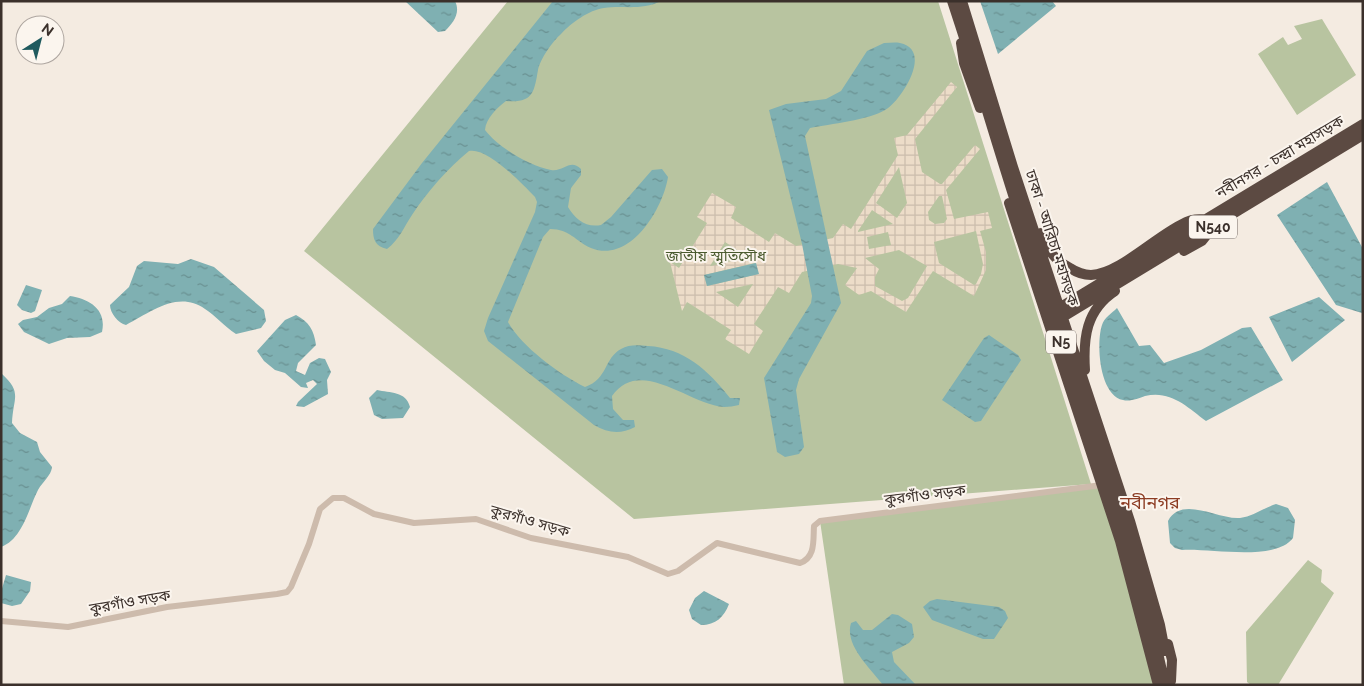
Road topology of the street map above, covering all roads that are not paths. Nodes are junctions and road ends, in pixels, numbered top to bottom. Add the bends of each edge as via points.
1 (952, 1) edge
2 (962, 1) edge
3 (962, 33) junction
4 (1363, 124) edge
5 (1363, 135) edge
6 (1022, 193) junction
7 (1211, 222) junction
8 (1061, 313) junction
9 (1085, 380) junction
10 (1102, 484) junction
11 (1, 621) edge
12 (1169, 683) edge
13 (1158, 685) edge

1 - 3 highway, N5
2 - 6 highway, ঢাকা - আরিচা মহাসড়ক / N5
3 - 8 highway, N5
3 - 10 highway via 964,63 1055,349
4 - 7 highway, নবীনগর - চন্দ্রা মহাসড়ক / N540
5 - 7 highway, নবীনগর - চন্দ্রা মহাসড়ক / N540
6 - 7 highway via 1052,255 1076,272 1090,275 1117,265 1190,220
6 - 8 highway, ঢাকা - আরিচা মহাসড়ক / N5
7 - 8 highway, নবীনগর - চন্দ্রা মহাসড়ক / N540
7 - 9 highway via 1202,241 1113,292 1091,316 1086,332
8 - 9 highway, ঢাকা - আরিচা মহাসড়ক / N5
8 - 12 highway, N5
9 - 12 highway, ঢাকা - আরিচা মহাসড়ক / N5 via 1158,618
10 - 11 street, কুরগাঁও সড়ক via 820,521 814,526 809,557 800,563 716,543 678,571 668,574 628,557 531,538 476,519 414,523 374,514 344,498 333,498 320,509 309,544 287,592 167,607 68,627
10 - 13 highway via 1134,586

